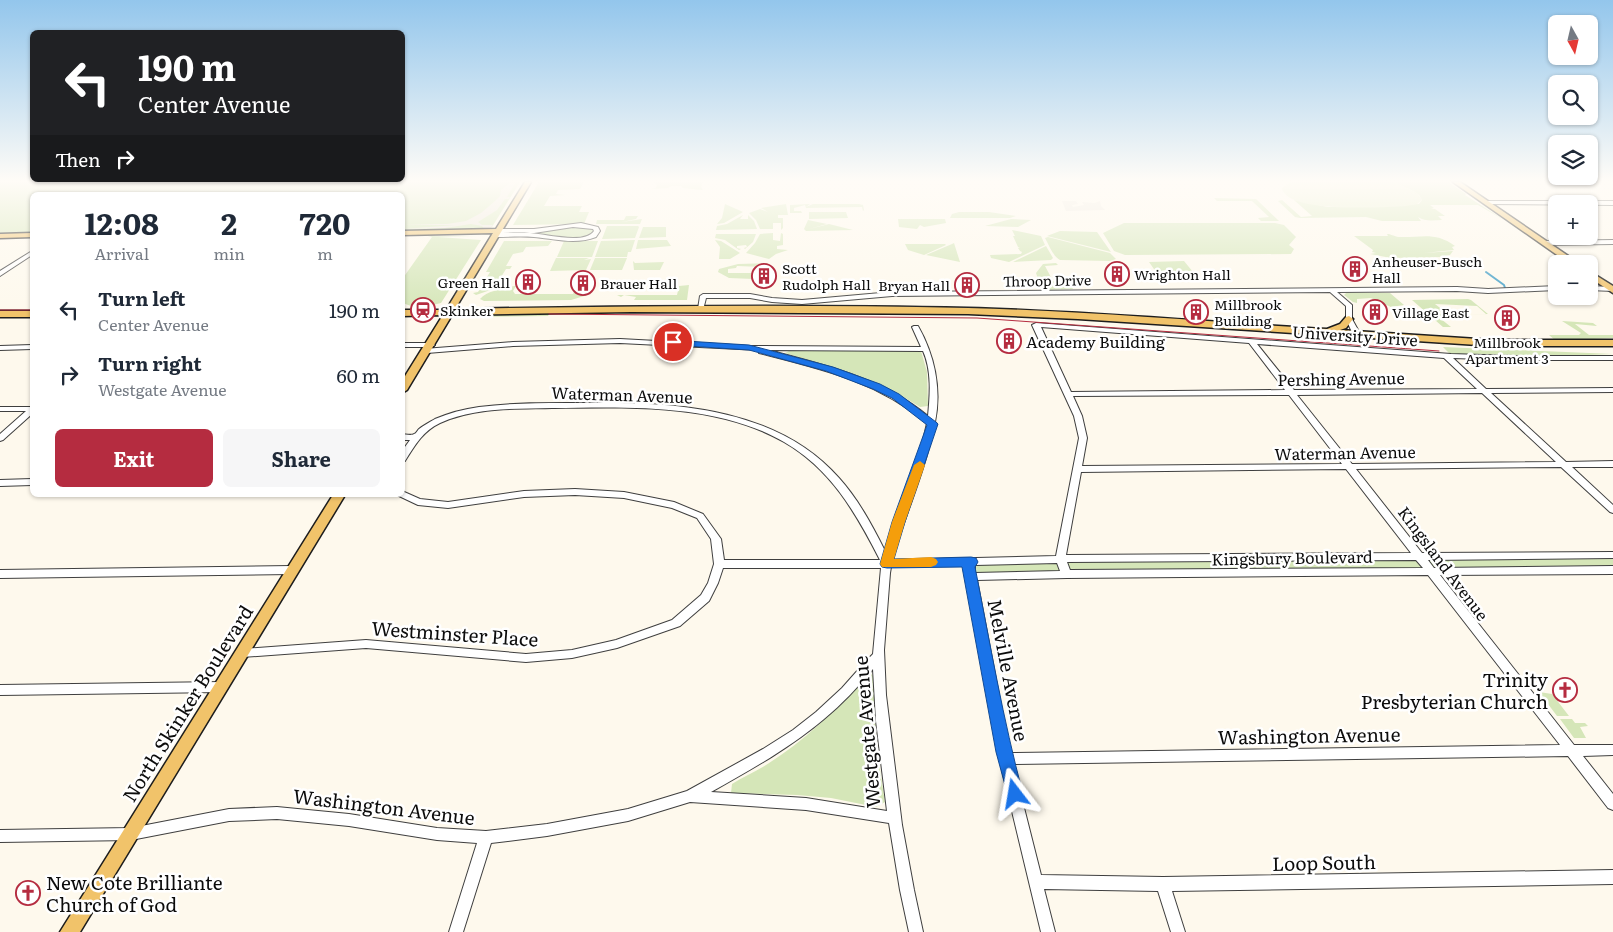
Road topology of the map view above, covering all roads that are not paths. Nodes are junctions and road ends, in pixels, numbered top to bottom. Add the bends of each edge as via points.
1 (502, 225) edge
2 (1520, 225) edge
3 (405, 233) edge
4 (497, 233) junction
5 (0, 236) edge
6 (30, 236) edge
7 (1613, 242) edge
8 (1546, 243) junction
9 (30, 254) edge
10 (1563, 255) edge
11 (0, 274) edge
12 (1598, 279) edge
13 (1548, 288) edge
14 (1598, 288) edge
15 (1612, 289) edge
16 (1331, 290) junction
17 (702, 303) junction
18 (405, 308) edge
19 (451, 309) junction
20 (405, 313) edge
21 (0, 314) edge
22 (30, 314) edge
23 (1025, 314) junction
24 (0, 319) edge
25 (30, 319) edge
26 (1349, 319) junction
27 (916, 327) dead end
28 (1324, 332) junction
29 (1358, 337) junction
30 (1251, 341) junction
31 (1613, 343) edge
32 (405, 345) edge
33 (30, 347) edge
34 (0, 348) edge
35 (429, 348) junction
36 (749, 348) junction
37 (928, 349) junction
38 (1613, 350) edge
39 (1445, 355) junction
40 (1613, 358) edge
41 (405, 385) edge
42 (1613, 390) edge
43 (1484, 391) junction
44 (1292, 392) junction
45 (1068, 394) junction
46 (0, 409) edge
47 (30, 409) edge
48 (30, 411) edge
49 (933, 424) junction
50 (416, 436) junction
51 (405, 437) edge
52 (0, 438) edge
53 (405, 455) edge
54 (1613, 464) edge
55 (1564, 465) junction
56 (1350, 467) junction
57 (1078, 469) junction
58 (30, 482) edge
59 (0, 483) edge
60 (405, 496) edge
61 (338, 497) edge
62 (1613, 510) edge
63 (1613, 555) edge
64 (1418, 557) junction
65 (1060, 559) junction
66 (971, 562) junction
67 (719, 564) junction
68 (887, 564) junction
69 (292, 570) junction
70 (1613, 570) edge
71 (1429, 571) junction
72 (0, 574) edge
73 (1067, 574) junction
74 (971, 577) junction
75 (242, 653) junction
76 (878, 655) junction
77 (222, 687) junction
78 (0, 690) edge
79 (1570, 750) junction
80 (1613, 750) edge
81 (1006, 759) junction
82 (690, 796) junction
83 (1613, 804) edge
84 (893, 818) junction
85 (131, 834) junction
86 (0, 836) edge
87 (486, 837) junction
88 (1613, 877) edge
89 (1036, 882) junction
90 (1163, 884) junction
91 (915, 929) edge
92 (69, 932) edge
93 (456, 932) edge
94 (1048, 932) edge
95 (1178, 932) edge

1 - 4 main road
2 - 8 main road
3 - 4 main road
4 - 4 street via 587,239 598,231 589,226
4 - 19 main road
5 - 6 main road
7 - 8 street
8 - 10 main road
9 - 11 street
12 - 15 main road
13 - 16 street, Throop Drive
14 - 15 street
16 - 17 street, Throop Drive via 883,294 802,302 750,296
16 - 26 street via 1349,305
17 - 19 main road
17 - 23 main road
18 - 19 main road
19 - 20 main road
19 - 35 main road
21 - 22 main road
23 - 28 main road
23 - 29 main road
24 - 25 main road
26 - 28 main road via 1340,328
26 - 29 street
27 - 37 street, Westgate Avenue
28 - 29 main road
29 - 31 main road via 1493,343
29 - 38 main road via 1518,349
30 - 39 street, University Drive
30 - 44 street, Kingsland Avenue
30 - 45 street, University Drive via 1036,325
32 - 35 street
33 - 34 street
35 - 36 street via 620,340
35 - 41 main road
36 - 37 street
36 - 49 street via 829,369 877,386
37 - 49 street, Westgate Avenue via 933,370
39 - 40 street, University Drive
39 - 43 street
42 - 43 street, Pershing Avenue
43 - 44 street, Pershing Avenue
43 - 55 street
44 - 45 street, Pershing Avenue
44 - 56 street, Kingsland Avenue
45 - 57 street via 1078,416 1082,438
46 - 47 street
48 - 52 street
49 - 68 street, Westgate Avenue
50 - 51 street
50 - 53 street, Waterman Avenue
50 - 68 street, Waterman Avenue via 437,421 453,415 531,406 655,406 702,412 746,423 785,439 818,460 844,488 867,522
54 - 55 street, Waterman Avenue
55 - 56 street, Waterman Avenue
55 - 62 street
56 - 57 street, Waterman Avenue
56 - 64 street, Kingsland Avenue
57 - 65 street
58 - 59 street
60 - 67 street via 418,502 448,505 524,494 574,492 624,495 674,505 700,516 716,539
61 - 69 main road, North Skinker Boulevard
63 - 64 street, Kingsbury Boulevard
64 - 65 street, Kingsbury Boulevard
64 - 71 street, Kingsland Avenue
65 - 66 street, Kingsbury Boulevard
65 - 73 street
66 - 68 street, Kingsbury Boulevard
66 - 74 street, Melville Avenue
67 - 68 street, Kingsbury Boulevard
67 - 75 street, Westminster Place via 705,598 676,623 617,644 572,654 526,658 366,644
68 - 76 street, Westgate Avenue
69 - 72 street
69 - 75 main road, North Skinker Boulevard
70 - 71 street, Kingsbury Boulevard
71 - 73 street, Kingsbury Boulevard
71 - 79 street, Kingsland Avenue
73 - 74 street, Kingsbury Boulevard
74 - 81 street, Melville Avenue
75 - 77 main road, North Skinker Boulevard
76 - 82 street, Washington Avenue via 850,688 811,724 756,760
76 - 84 street, Westgate Avenue
77 - 78 street
77 - 85 main road, North Skinker Boulevard
79 - 80 street, Washington Avenue
79 - 81 street, Washington Avenue
79 - 83 street, Kingsland Avenue
81 - 89 street, Melville Avenue
82 - 84 street, Washington Avenue via 806,804
82 - 87 street, Washington Avenue via 628,815
84 - 91 street, Westgate Avenue
85 - 86 street, Washington Avenue
85 - 87 street, Washington Avenue via 229,815 277,813
85 - 92 main road, North Skinker Boulevard
87 - 93 street
88 - 90 street, Loop South
89 - 90 street, Loop South
89 - 94 street, Melville Avenue
90 - 95 street

